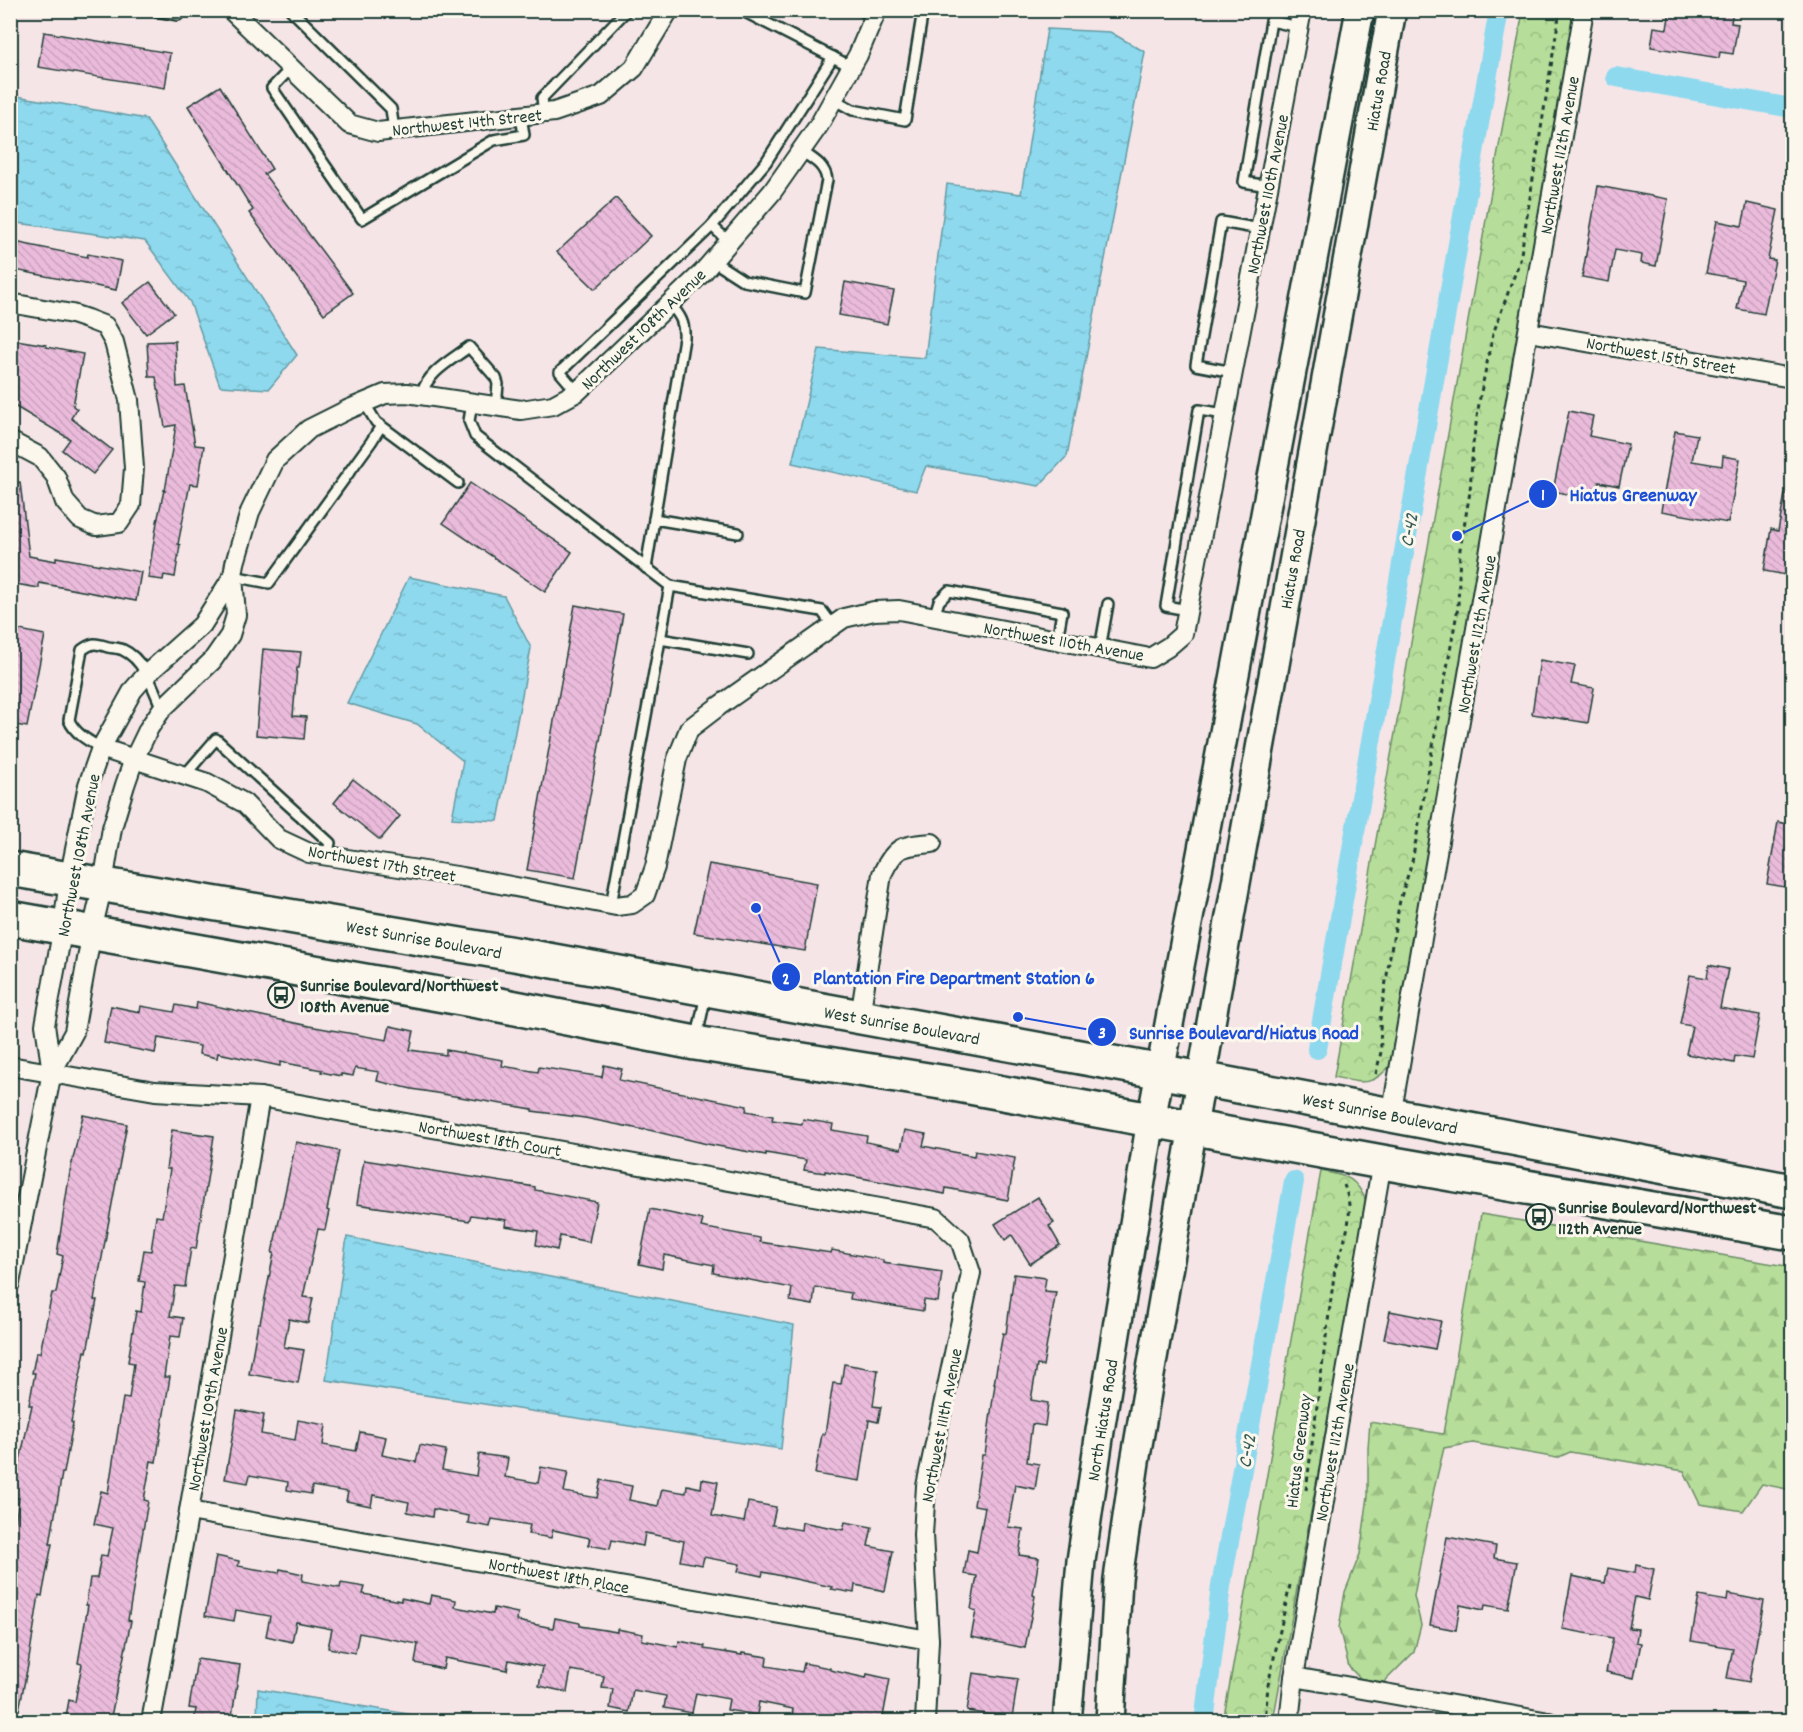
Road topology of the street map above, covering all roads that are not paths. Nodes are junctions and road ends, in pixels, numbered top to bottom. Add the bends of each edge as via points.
1 (152, 10) edge
2 (182, 10) edge
3 (231, 10) edge
4 (291, 10) edge
5 (627, 10) edge
6 (669, 10) edge
7 (923, 10) edge
8 (1360, 10) edge
9 (1392, 10) edge
10 (1584, 10) edge
11 (743, 11) edge
12 (871, 13) edge
13 (1301, 19) edge
14 (833, 57) junction
15 (852, 67) junction
16 (291, 68) junction
17 (833, 99) junction
18 (544, 113) junction
19 (521, 116) junction
20 (394, 130) junction
21 (801, 151) junction
22 (1268, 186) junction
23 (712, 226) junction
24 (1260, 229) junction
25 (729, 242) junction
26 (713, 261) junction
27 (10, 303) edge
28 (670, 304) junction
29 (1529, 332) junction
30 (1233, 372) junction
31 (1792, 378) edge
32 (577, 392) junction
33 (421, 395) junction
34 (364, 402) junction
35 (472, 403) junction
36 (496, 406) junction
37 (1225, 414) junction
38 (381, 426) junction
39 (10, 441) edge
40 (458, 483) dead end
41 (654, 519) junction
42 (738, 533) dead end
43 (646, 568) junction
44 (233, 576) junction
45 (670, 585) junction
46 (1108, 604) dead end
47 (1187, 610) junction
48 (934, 617) junction
49 (833, 626) junction
50 (660, 639) junction
51 (1057, 640) junction
52 (1100, 649) junction
53 (748, 654) dead end
54 (147, 674) junction
55 (162, 709) junction
56 (101, 748) junction
57 (134, 759) junction
58 (184, 776) junction
59 (932, 843) dead end
60 (327, 856) junction
61 (10, 869) edge
62 (69, 879) junction
63 (104, 885) junction
64 (614, 906) junction
65 (10, 918) edge
66 (78, 929) junction
67 (707, 989) junction
68 (860, 1017) junction
69 (695, 1042) junction
70 (10, 1066) edge
71 (52, 1072) junction
72 (1160, 1072) junction
73 (1201, 1079) junction
74 (260, 1097) junction
75 (1391, 1116) junction
76 (1151, 1120) junction
77 (1193, 1128) junction
78 (1382, 1162) junction
79 (1792, 1191) edge
80 (1792, 1233) edge
81 (960, 1240) joint
82 (10, 1284) edge
83 (189, 1511) junction
84 (928, 1640) junction
85 (1294, 1677) junction
86 (151, 1722) edge
87 (925, 1722) edge
88 (1067, 1722) edge
89 (1110, 1722) edge
90 (1289, 1722) edge
91 (1549, 1722) edge

1 - 2 lane via 178,15
3 - 16 street, Northwest 14th Street
4 - 20 lane via 391,109
5 - 18 lane via 542,98
6 - 18 street, Northwest 14th Street via 634,68 602,96
7 - 17 lane via 905,120 853,110
8 - 72 main road, Hiatus Road
9 - 73 main road, Hiatus Road
10 - 29 street, Northwest 112th Avenue
11 - 14 lane
12 - 15 street, Northwest 108th Avenue
13 - 22 street, Northwest 110th Avenue
13 - 22 lane via 1271,21 1244,182
14 - 15 lane
14 - 23 lane via 766,162
15 - 17 street, Northwest 108th Avenue
16 - 19 lane via 272,88 362,219 494,140 524,135
16 - 20 street, Northwest 14th Street via 350,124 378,132
17 - 21 street, Northwest 108th Avenue
18 - 19 street, Northwest 14th Street
19 - 20 street, Northwest 14th Street
21 - 25 street, Northwest 108th Avenue
21 - 26 lane via 824,168 826,180 805,293 744,281
22 - 24 street, Northwest 110th Avenue
23 - 25 lane
23 - 32 lane via 560,372
24 - 30 street, Northwest 110th Avenue
24 - 30 lane via 1221,222 1196,365
25 - 26 street, Northwest 108th Avenue
26 - 28 street, Northwest 108th Avenue
27 - 39 street via 72,314 105,326 114,342 129,400 134,468 132,505 119,523 96,526 80,519 65,502 56,477 40,457
28 - 32 street, Northwest 108th Avenue
28 - 41 lane via 685,328
29 - 31 street, Northwest 15th Street
29 - 75 street, Northwest 112th Avenue
30 - 37 street, Northwest 110th Avenue
32 - 36 street, Northwest 108th Avenue via 553,405 521,410
33 - 34 street, Northwest 108th Avenue via 385,394
33 - 35 street, Northwest 108th Avenue
33 - 36 lane via 432,374 469,347 496,378
34 - 38 lane
34 - 44 street, Northwest 108th Avenue via 309,429 275,460 250,512
35 - 36 street, Northwest 108th Avenue
35 - 43 lane via 469,421 475,436
37 - 47 street, Northwest 110th Avenue
37 - 47 lane via 1199,410 1166,606
38 - 40 lane
38 - 44 lane via 269,583
41 - 42 lane
41 - 43 lane
43 - 45 lane
44 - 54 street, Northwest 108th Avenue via 202,625
44 - 55 street, Northwest 108th Avenue via 236,615 230,635 212,661
45 - 49 lane via 822,611
45 - 50 lane
46 - 52 lane
47 - 52 street, Northwest 110th Avenue via 1183,633 1150,658
48 - 49 street, Northwest 110th Avenue via 899,610 874,611 844,618
48 - 51 street, Northwest 110th Avenue
48 - 51 lane via 939,601 950,591 1062,612
49 - 64 street, Northwest 110th Avenue via 689,729 677,759 655,867 645,895 632,904
50 - 53 lane
50 - 64 lane
51 - 52 street, Northwest 110th Avenue
54 - 55 lane
54 - 56 street, Northwest 108th Avenue via 133,690
54 - 56 lane via 124,650 94,643 82,650 69,720 73,728
55 - 57 street, Northwest 108th Avenue
56 - 57 street, Northwest 17th Street
56 - 62 street, Northwest 108th Avenue via 88,785
57 - 58 street, Northwest 17th Street
57 - 63 street, Northwest 108th Avenue via 112,828
58 - 60 street, Northwest 17th Street via 207,783 244,803 279,839 309,853
58 - 60 lane via 216,739 330,843
59 - 68 street via 903,846 890,857 882,874
60 - 64 street, Northwest 17th Street
61 - 62 highway, West Sunrise Boulevard
62 - 63 highway, West Sunrise Boulevard
62 - 66 street, Northwest 108th Avenue
63 - 66 street, Northwest 108th Avenue
63 - 67 highway, West Sunrise Boulevard
65 - 66 highway
66 - 69 highway
66 - 71 street, Northwest 108th Avenue via 74,1032
66 - 71 street, Northwest 108th Avenue via 45,1025
67 - 68 highway, West Sunrise Boulevard
67 - 69 lane
68 - 72 highway, West Sunrise Boulevard
69 - 76 highway
70 - 71 street, Northwest 18th Court
71 - 74 street, Northwest 18th Court via 155,1091
71 - 82 street, Northwest 108th Avenue
72 - 73 highway, West Sunrise Boulevard
72 - 76 main road, Hiatus Road
73 - 75 highway, West Sunrise Boulevard
73 - 77 main road, Hiatus Road
74 - 81 street, Northwest 18th Court via 936,1218
74 - 83 street, Northwest 109th Avenue
75 - 79 highway, West Sunrise Boulevard
76 - 77 highway
76 - 88 main road, North Hiatus Road via 1081,1561
77 - 78 highway
77 - 89 main road via 1120,1568
78 - 80 highway
78 - 85 street, Northwest 112th Avenue
81 - 84 street, Northwest 111th Avenue via 971,1273 926,1486 923,1534
83 - 84 street, Northwest 18th Place
83 - 86 street, Northwest 109th Avenue
84 - 87 street, Northwest 111th Avenue
85 - 90 street, Northwest 112th Avenue
85 - 91 street

